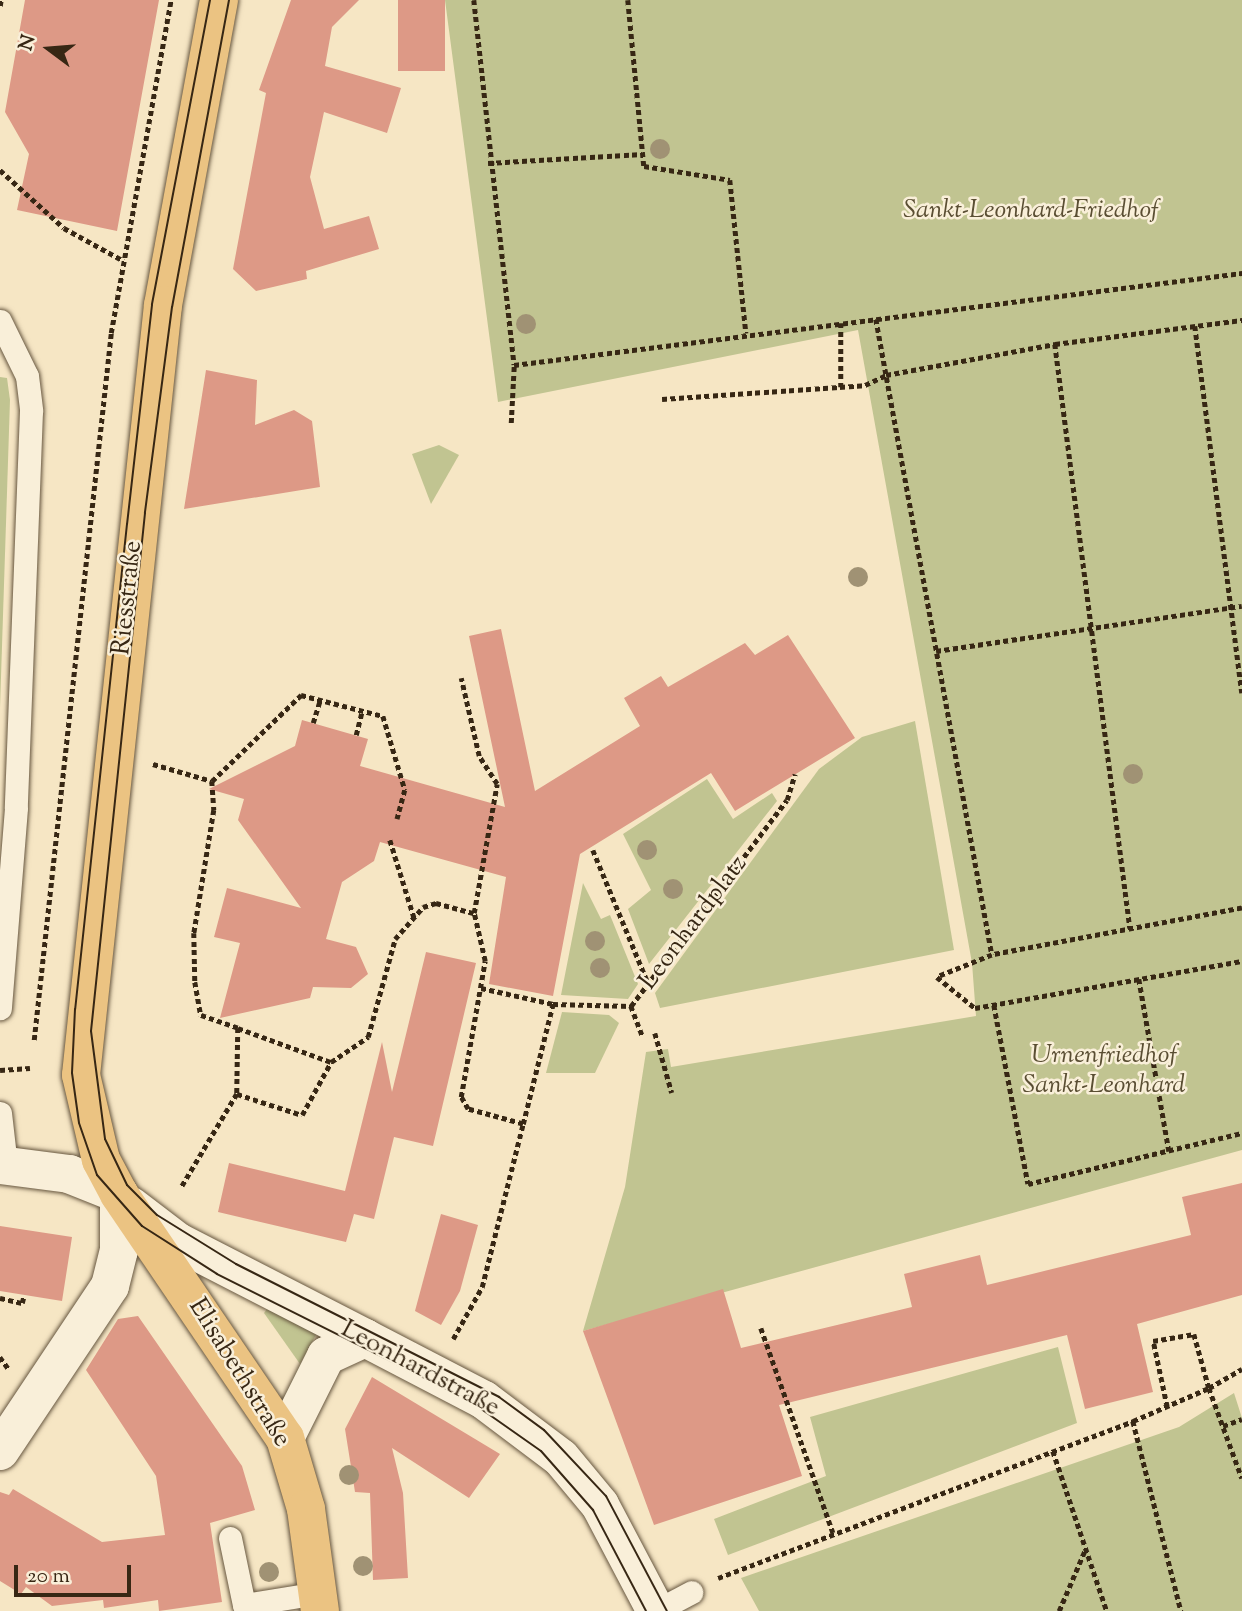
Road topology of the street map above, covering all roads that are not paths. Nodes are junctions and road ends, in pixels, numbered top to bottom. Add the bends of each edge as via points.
1 (219, 0) edge
2 (0, 321) edge
3 (0, 1008) edge
4 (0, 1113) edge
5 (3, 1165) edge
6 (120, 1195) junction
7 (365, 1338) junction
8 (285, 1438) junction
9 (0, 1451) edge
10 (230, 1538) dead end
11 (691, 1592) road end
12 (319, 1602) edge
13 (656, 1611) edge

1 - 6 main road, Riesstraße via 163,305 111,756 81,1074 101,1160
2 - 3 lane via 27,376 31,411 16,808
4 - 5 lane
5 - 6 street, Leonhardstraße via 69,1174
6 - 7 street, Leonhardstraße via 178,1242
6 - 8 main road, Elisabethstraße
6 - 9 street via 119,1250 110,1286
7 - 8 street via 326,1356
7 - 13 street, Leonhardstraße via 528,1430 578,1476
8 - 12 main road, Elisabethstraße via 306,1509
10 - 12 lane via 244,1605
11 - 13 lane

